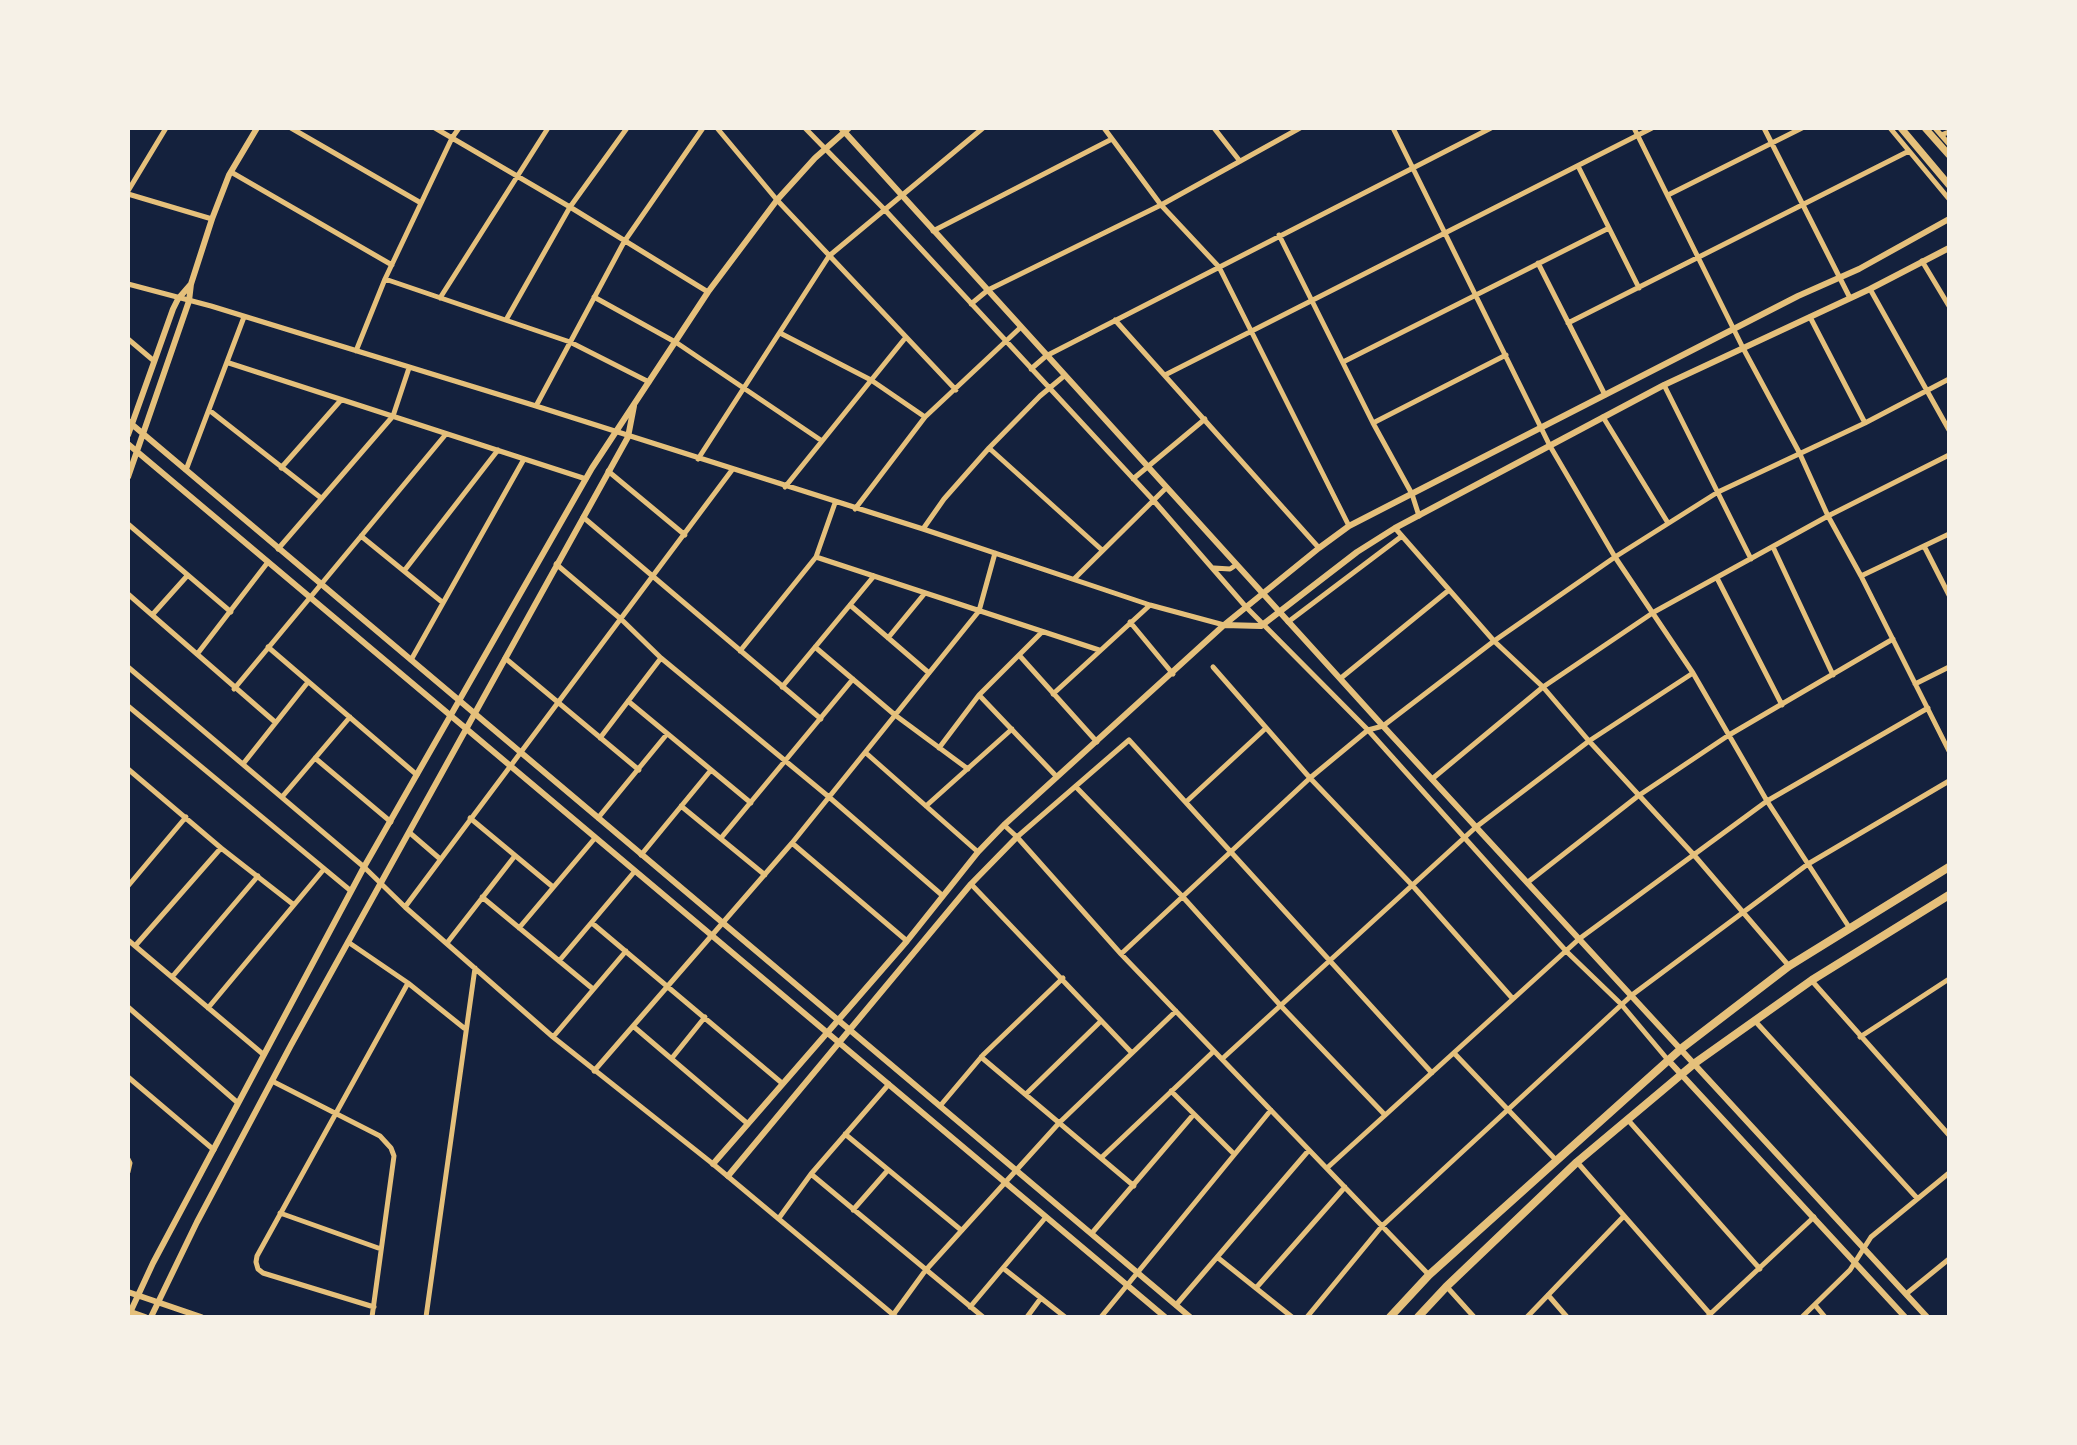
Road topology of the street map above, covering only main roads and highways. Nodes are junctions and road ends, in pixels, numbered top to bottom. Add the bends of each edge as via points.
1 (1901, 128) edge
2 (1925, 128) edge
3 (1949, 155) edge
4 (1949, 185) edge
5 (1949, 867) edge
6 (1949, 895) edge
7 (1390, 1317) edge
8 (1418, 1317) edge

1 - 4 main road
2 - 3 main road
5 - 7 main road via 1789,966 1682,1048 1429,1275
6 - 8 main road via 1812,980 1695,1063 1577,1162

